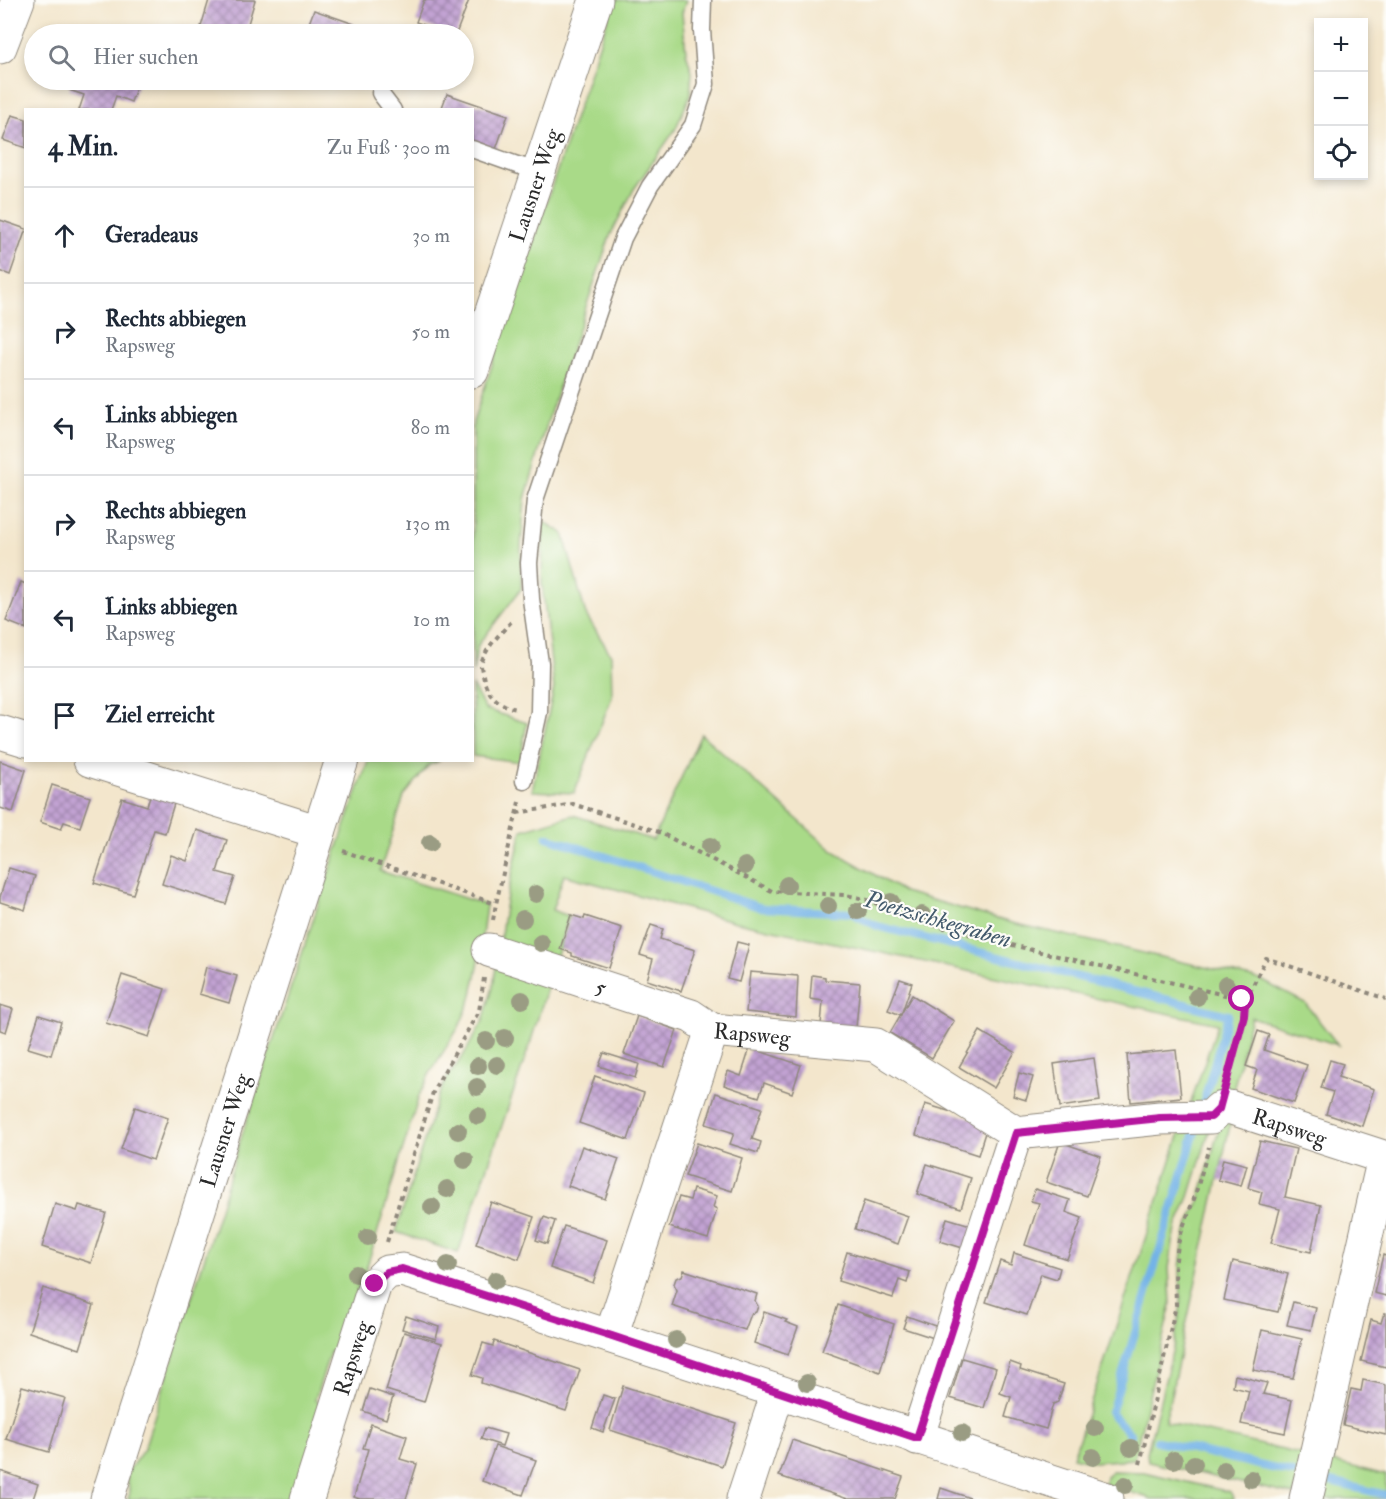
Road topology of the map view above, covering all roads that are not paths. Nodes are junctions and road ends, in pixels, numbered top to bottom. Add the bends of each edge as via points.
1 (18, 0) edge
2 (596, 0) edge
3 (703, 0) edge
4 (0, 47) edge
5 (380, 93) dead end
6 (391, 108) edge
7 (474, 150) edge
8 (539, 171) junction
9 (474, 364) edge
10 (0, 732) edge
11 (24, 739) edge
12 (96, 762) edge
13 (341, 762) edge
14 (524, 781) road end
15 (318, 832) junction
16 (489, 950) road end
17 (712, 1030) junction
18 (1016, 1133) junction
19 (1385, 1158) edge
20 (612, 1336) junction
21 (778, 1392) junction
22 (917, 1438) junction
23 (1096, 1497) edge
24 (107, 1499) edge
25 (307, 1499) edge
26 (743, 1499) edge
27 (1306, 1499) edge

1 - 4 street
2 - 8 street, Lausner Weg
3 - 14 lane via 706,84 693,125 650,186 623,238 535,500 529,563 540,663 539,712
5 - 6 lane
7 - 8 lane
8 - 9 street, Lausner Weg
10 - 11 street
12 - 15 street
13 - 15 street, Lausner Weg
15 - 24 street, Lausner Weg
16 - 17 street, 5 via 691,1016
17 - 18 street, Rapsweg via 876,1045
17 - 20 street, Rapsweg
18 - 19 street, Rapsweg via 1160,1118 1211,1117 1219,1109 1229,1107
18 - 22 street
19 - 27 street, Rapsweg
20 - 21 street
20 - 25 street, Rapsweg via 402,1269 387,1272 375,1284
21 - 22 street
21 - 26 street
22 - 23 street

